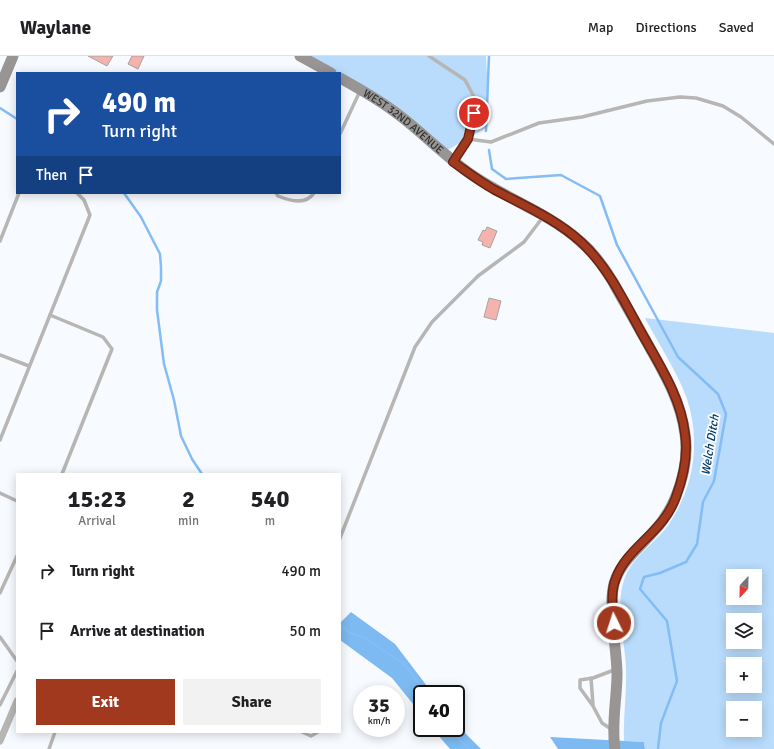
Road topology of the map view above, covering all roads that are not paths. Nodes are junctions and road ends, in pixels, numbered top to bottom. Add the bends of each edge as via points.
1 (13, 56) edge
2 (300, 56) edge
3 (429, 56) edge
4 (328, 72) edge
5 (341, 79) edge
6 (0, 87) edge
7 (360, 90) junction
8 (341, 132) edge
9 (468, 139) junction
10 (774, 144) edge
11 (453, 162) junction
12 (19, 194) edge
13 (78, 194) edge
14 (277, 194) edge
15 (313, 194) edge
16 (544, 216) junction
17 (0, 241) edge
18 (50, 315) junction
19 (0, 355) edge
20 (29, 366) junction
21 (0, 440) edge
22 (62, 473) edge
23 (0, 493) edge
24 (16, 500) edge
25 (341, 535) edge
26 (16, 558) edge
27 (0, 593) edge
28 (0, 637) edge
29 (16, 660) edge
30 (617, 670) junction
31 (16, 673) edge
32 (591, 678) junction
33 (16, 703) edge
34 (0, 704) edge
35 (593, 706) junction
36 (614, 731) junction
37 (54, 733) edge
38 (304, 733) edge
39 (316, 733) edge
40 (0, 741) edge
41 (49, 749) edge
42 (615, 749) edge

1 - 6 street
2 - 4 street
3 - 9 lane via 465,80 474,96 474,113
5 - 7 street, WEST 32ND AVENUE
7 - 8 lane
7 - 11 street, WEST 32ND AVENUE via 398,114
9 - 10 lane via 491,142 539,123 647,101 680,97 696,98 723,106
9 - 11 lane
11 - 16 street, WEST 32ND AVENUE via 491,188
12 - 17 lane
13 - 18 lane via 84,200 90,215
14 - 15 lane via 285,199 300,201 309,199
16 - 25 lane via 524,242 478,276 432,322 415,347
16 - 30 street, WEST 32ND AVENUE via 581,242 606,270 667,379 678,402 686,435 683,472 670,511 620,569 615,579 612,608
18 - 20 lane
18 - 22 lane via 102,337 112,349
19 - 20 lane
20 - 21 lane
23 - 24 lane
26 - 27 lane
28 - 29 lane
30 - 32 lane
30 - 36 street, WEST 32ND AVENUE
31 - 34 lane
32 - 35 lane
32 - 35 lane via 580,680 580,688
33 - 40 street
35 - 36 lane via 602,723
36 - 42 street, WEST 32ND AVENUE
37 - 41 lane
38 - 39 lane via 311,736

